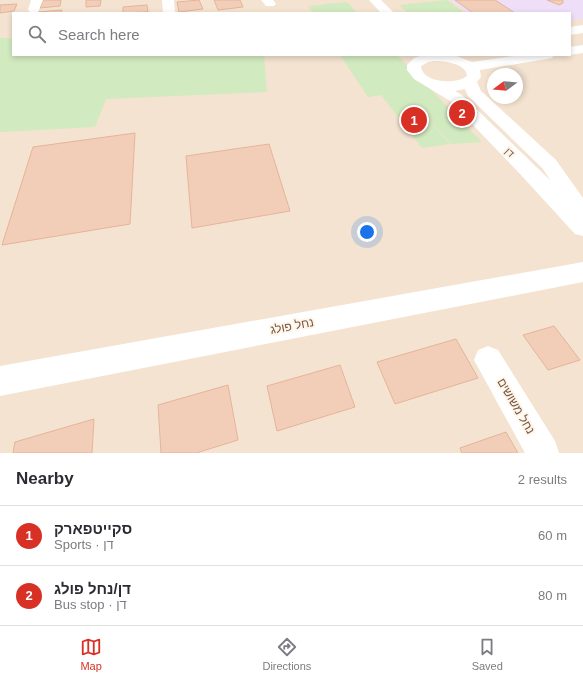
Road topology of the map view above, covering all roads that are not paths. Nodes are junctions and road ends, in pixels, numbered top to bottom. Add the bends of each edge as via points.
1 (168, 0) edge
2 (375, 0) edge
3 (169, 12) edge
4 (387, 12) edge
5 (583, 29) edge
6 (571, 31) edge
7 (583, 49) edge
8 (571, 51) edge
9 (443, 56) edge
10 (539, 56) edge
11 (412, 60) edge
12 (470, 75) junction
13 (432, 83) junction
14 (583, 215) edge
15 (583, 228) edge
16 (583, 272) edge
17 (488, 360) dead end
18 (0, 380) edge
19 (543, 453) edge

1 - 3 street
2 - 4 street
5 - 6 street
7 - 8 street
9 - 11 street
9 - 12 street via 459,61
10 - 12 street
11 - 13 street, דן via 417,74
12 - 13 street via 463,85
12 - 14 street, דן via 474,93 548,164
13 - 15 street, דן via 456,98
16 - 18 street, נחל פולג
17 - 19 street, נחל משושים

